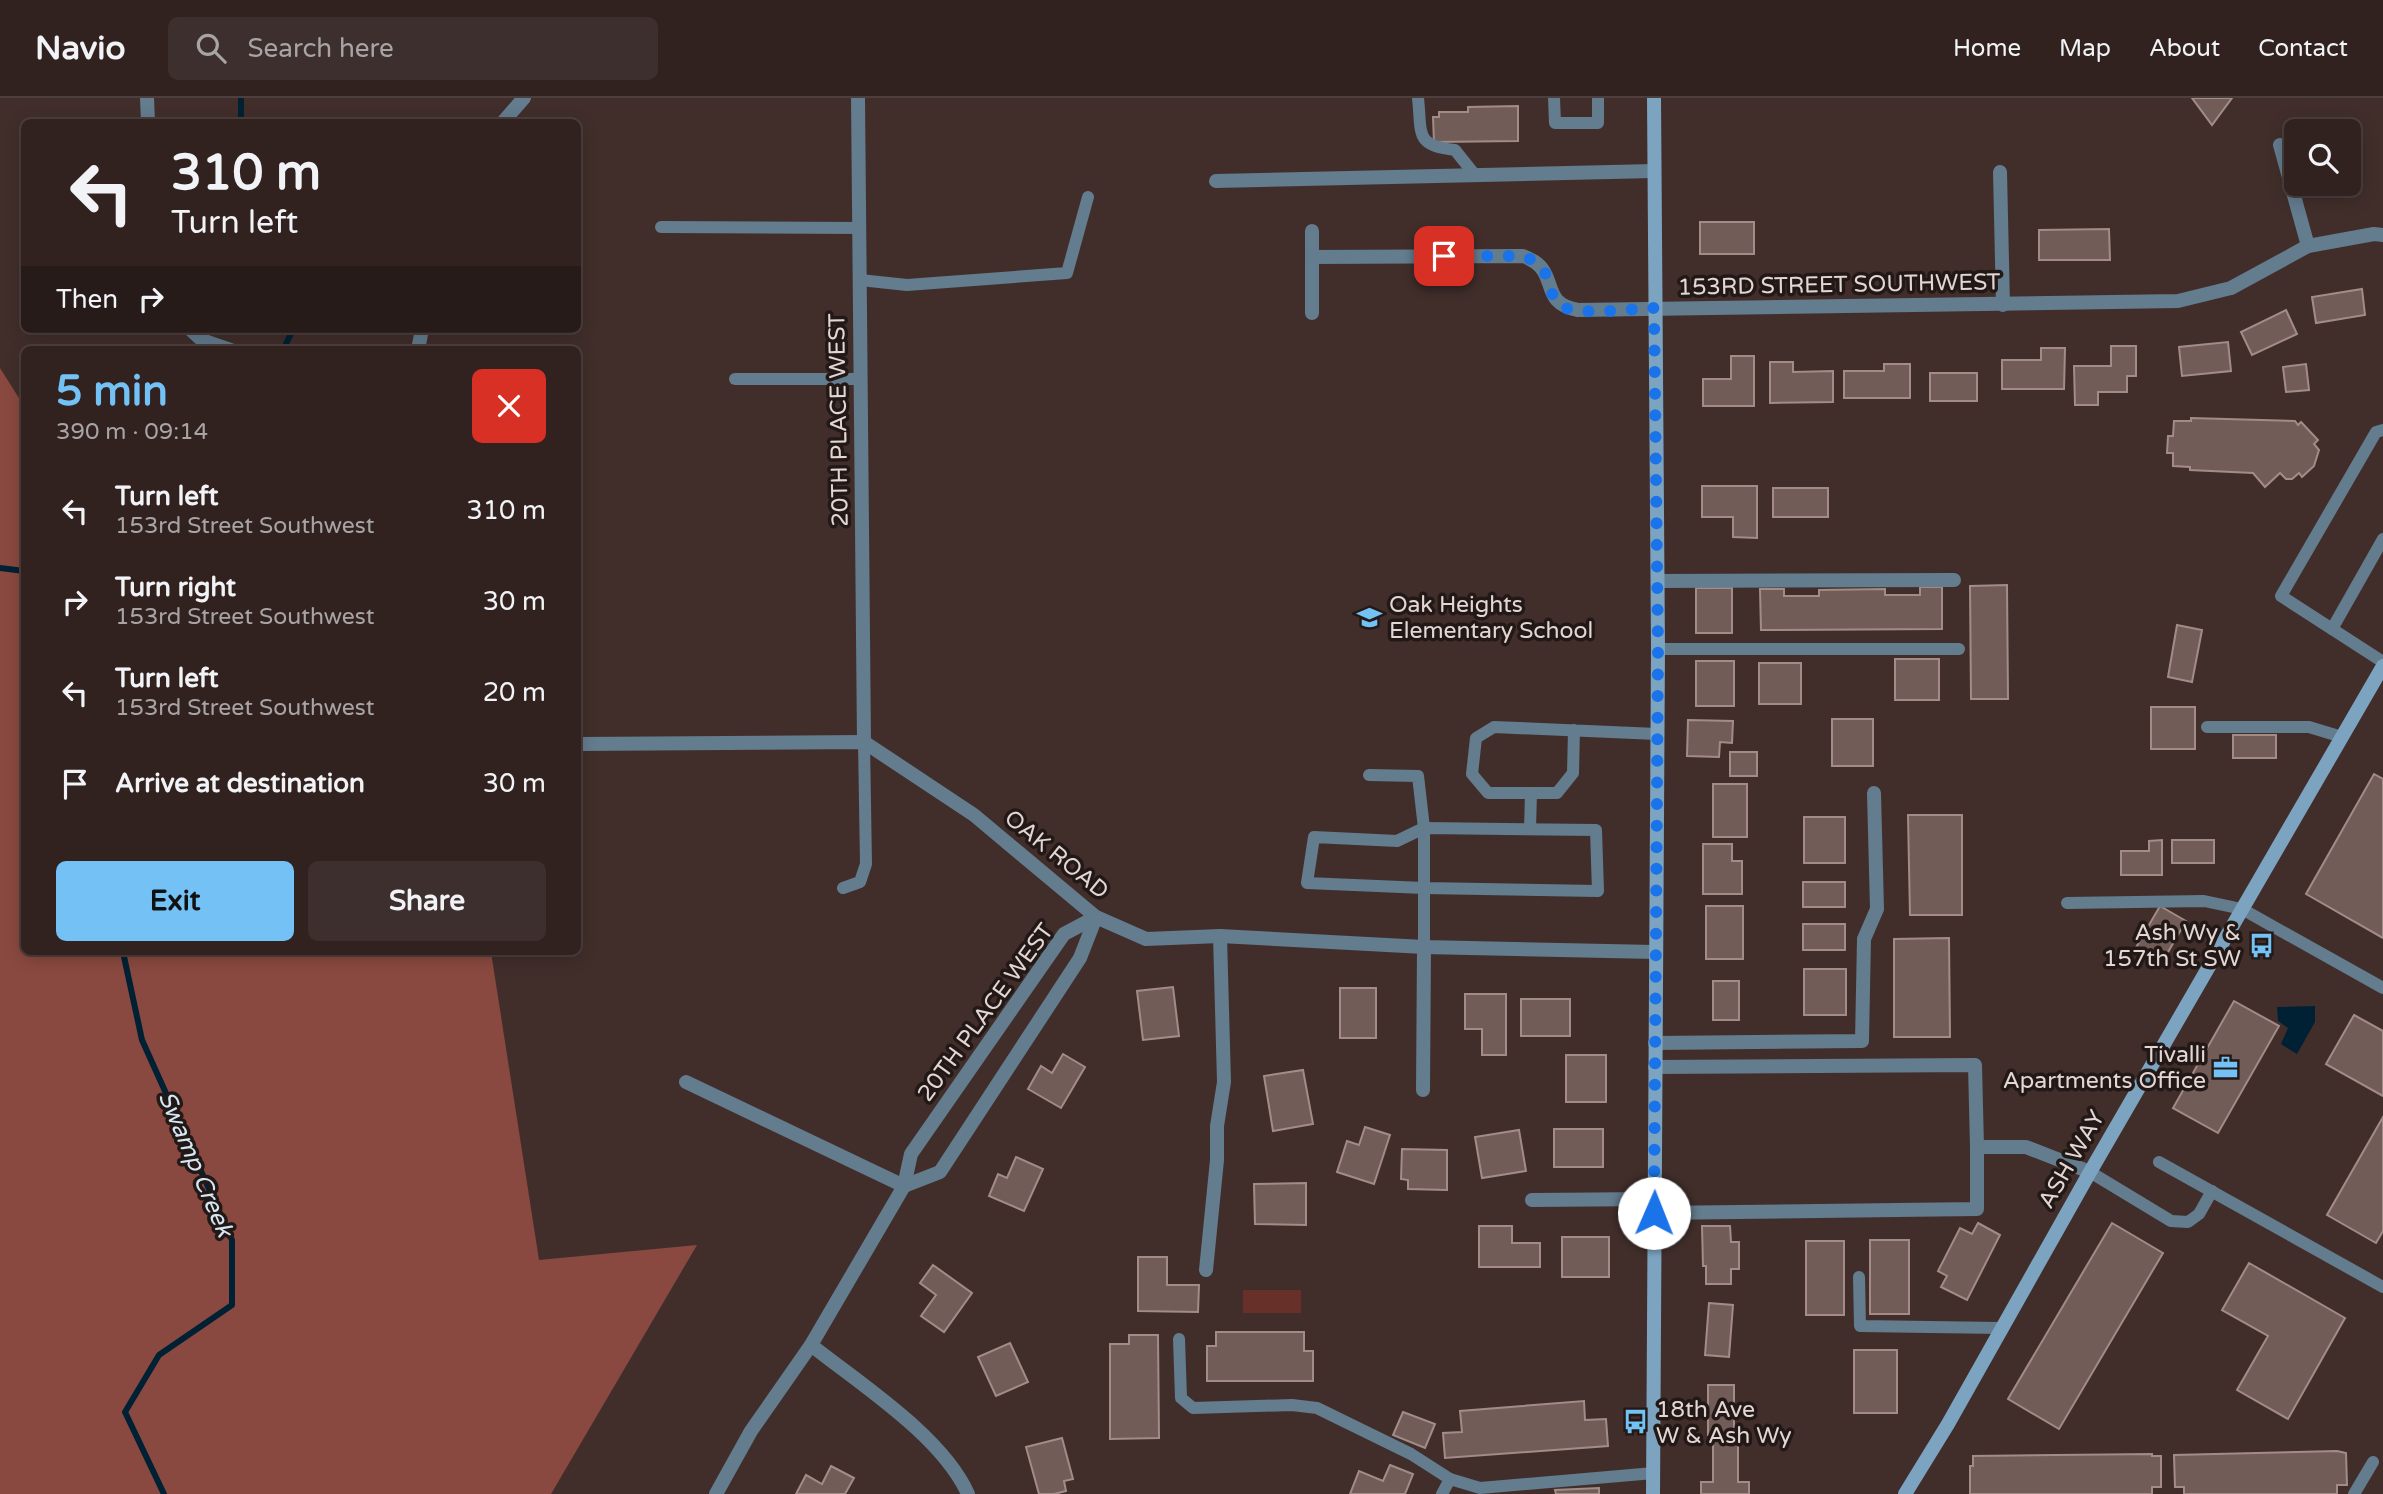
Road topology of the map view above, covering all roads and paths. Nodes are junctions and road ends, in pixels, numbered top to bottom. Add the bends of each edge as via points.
1 (147, 98) edge
2 (524, 98) edge
3 (858, 98) edge
4 (1418, 98) edge
5 (1554, 98) edge
6 (1598, 98) edge
7 (1654, 98) edge
8 (148, 119) edge
9 (506, 119) edge
10 (2280, 145) dead end
11 (1654, 170) junction
12 (2000, 172) dead end
13 (1475, 175) junction
14 (1216, 181) dead end
15 (1088, 197) dead end
16 (661, 227) dead end
17 (859, 229) junction
18 (1312, 231) dead end
19 (2383, 235) edge
20 (2308, 246) junction
21 (1312, 257) junction
22 (860, 280) junction
23 (2003, 305) junction
24 (1654, 308) junction
25 (1312, 313) dead end
26 (194, 333) edge
27 (219, 346) edge
28 (735, 379) dead end
29 (860, 379) junction
30 (2383, 430) edge
31 (2383, 539) edge
32 (1954, 580) dead end
33 (1658, 581) junction
34 (2332, 629) junction
35 (1658, 649) junction
36 (1959, 649) dead end
37 (2383, 664) edge
38 (2207, 727) dead end
39 (1574, 730) junction
40 (1657, 734) junction
41 (2342, 737) junction
42 (864, 742) junction
43 (581, 744) edge
44 (1369, 775) dead end
45 (1531, 793) junction
46 (1874, 793) dead end
47 (1424, 828) junction
48 (1530, 829) junction
49 (843, 888) dead end
50 (1424, 888) junction
51 (2067, 903) dead end
52 (2242, 909) junction
53 (1097, 917) junction
54 (1220, 936) junction
55 (1424, 947) junction
56 (1655, 952) junction
57 (2383, 988) edge
58 (1655, 1043) junction
59 (1655, 1067) junction
60 (686, 1082) dead end
61 (1423, 1090) dead end
62 (1977, 1147) junction
63 (2159, 1162) dead end
64 (2090, 1172) junction
65 (904, 1185) junction
66 (2212, 1191) junction
67 (1532, 1200) dead end
68 (1654, 1206) junction
69 (1206, 1270) dead end
70 (1859, 1277) dead end
71 (2383, 1287) edge
72 (2001, 1328) junction
73 (1179, 1339) dead end
74 (811, 1345) junction
75 (2373, 1462) dead end
76 (1654, 1473) junction
77 (1450, 1479) junction
78 (1526, 1489) edge
79 (716, 1494) edge
80 (968, 1494) edge
81 (1443, 1494) edge
82 (1653, 1494) edge
83 (1905, 1494) edge
84 (2354, 1494) edge

1 - 8 street
2 - 9 street
3 - 17 street, 20TH PLACE WEST
4 - 13 lane via 1422,137 1433,148 1455,150
5 - 6 lane via 1555,123 1598,123
7 - 11 street
10 - 20 street
11 - 13 street
11 - 24 street
12 - 23 street
13 - 14 street
15 - 22 lane via 1067,273 907,285
16 - 17 lane
17 - 22 street, 20TH PLACE WEST
18 - 21 street
19 - 20 street, 153RD STREET SOUTHWEST
20 - 23 street, 153RD STREET SOUTHWEST via 2231,288 2178,301
21 - 24 street, 153RD STREET SOUTHWEST via 1523,256 1542,266 1557,302 1566,308
21 - 25 street
22 - 29 street, 20TH PLACE WEST
23 - 24 street, 153RD STREET SOUTHWEST
24 - 33 street
26 - 27 street
28 - 29 lane
29 - 42 street, 20TH PLACE WEST
30 - 34 lane via 2376,432 2281,596
31 - 34 lane
32 - 33 street
33 - 35 street
34 - 37 lane
35 - 36 lane
35 - 40 street
37 - 41 street, ASH WAY
38 - 41 lane via 2309,727
39 - 40 lane
39 - 45 lane via 1573,773 1557,793
39 - 45 lane via 1494,727 1476,738 1472,775 1488,793
40 - 56 street
41 - 52 street, ASH WAY
42 - 43 street
42 - 49 lane via 866,864 860,882
42 - 53 street, OAK ROAD via 974,815
44 - 47 lane via 1418,776
45 - 48 lane
46 - 58 street via 1877,909 1864,939 1862,1041
47 - 48 lane
47 - 50 lane
47 - 50 lane via 1397,841 1314,837 1307,883
48 - 50 lane via 1596,830 1598,891
50 - 55 lane
51 - 52 lane via 2204,901
52 - 57 lane
52 - 64 street, ASH WAY
53 - 54 street, OAK ROAD via 1146,939
53 - 65 street, 20TH PLACE WEST via 1064,934 911,1154
53 - 65 street, 20TH PLACE WEST via 1080,958 940,1172
54 - 55 street, OAK ROAD
54 - 69 street via 1224,1082
55 - 56 street, OAK ROAD
55 - 61 street
56 - 58 street
58 - 59 street
59 - 62 street via 1975,1065
59 - 68 street
60 - 65 street
62 - 64 street via 2026,1147
62 - 68 street via 1977,1209
63 - 66 lane
64 - 66 lane via 2180,1223 2199,1214
64 - 72 street, ASH WAY
65 - 74 street, 20TH PLACE WEST
66 - 71 lane
67 - 68 street
68 - 76 street
70 - 72 lane via 1860,1326
72 - 83 street, ASH WAY
73 - 77 lane via 1181,1398 1193,1408 1317,1408 1411,1454
74 - 79 street, 20TH PLACE WEST via 751,1430
74 - 80 street via 915,1427 960,1477
75 - 84 lane
76 - 78 lane
76 - 82 street
77 - 78 lane via 1480,1488
77 - 81 lane

